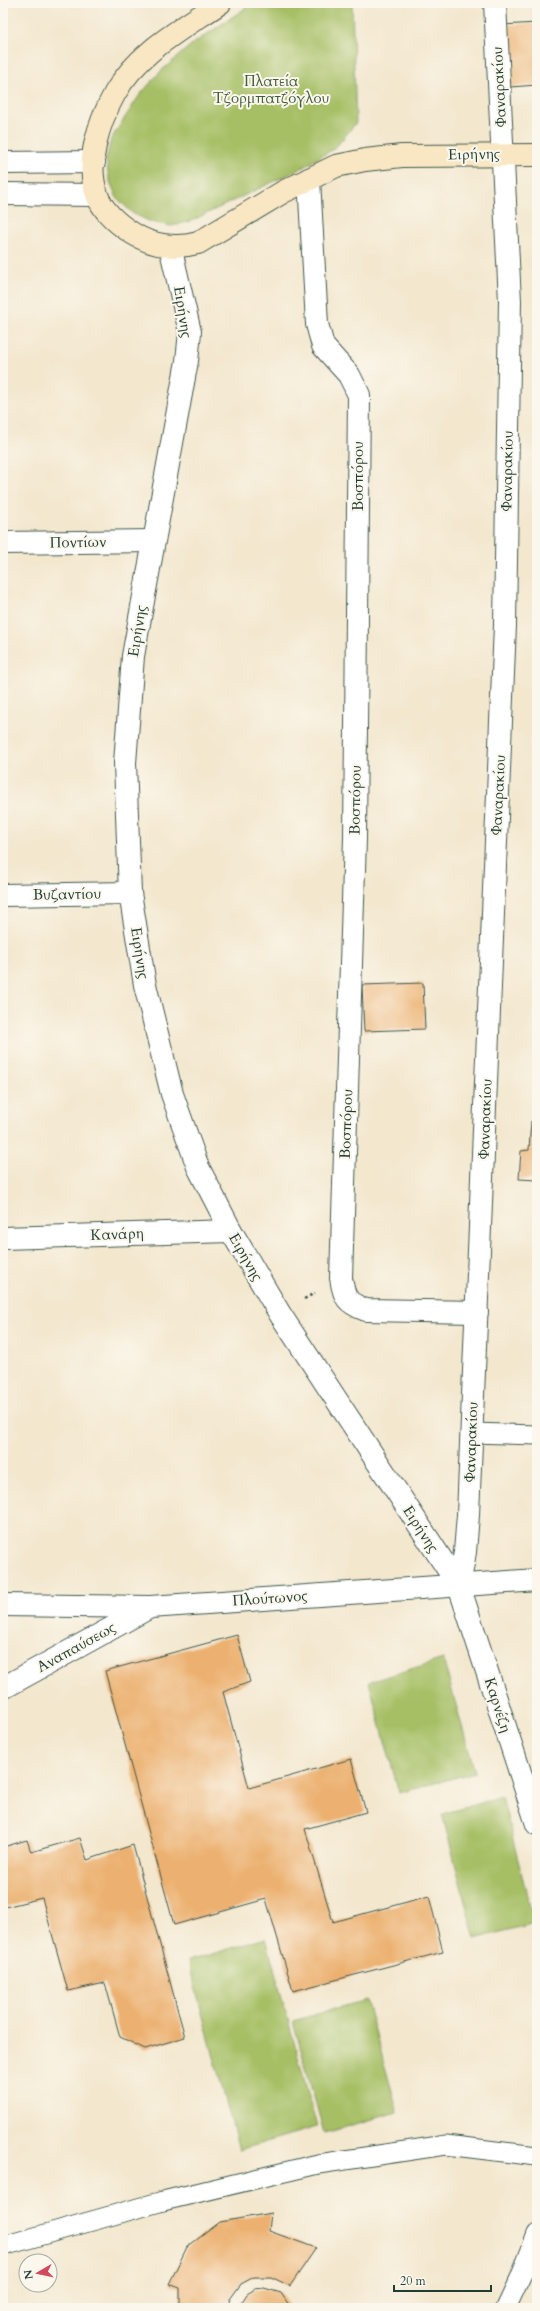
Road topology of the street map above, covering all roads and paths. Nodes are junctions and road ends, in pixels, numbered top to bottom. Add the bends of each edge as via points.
1 (220, 3) edge
2 (495, 3) edge
3 (502, 154) junction
4 (537, 155) edge
5 (94, 162) junction
6 (3, 163) edge
7 (309, 179) junction
8 (3, 194) edge
9 (97, 196) junction
10 (170, 246) junction
11 (153, 541) junction
12 (3, 543) edge
13 (130, 893) junction
14 (3, 895) edge
15 (231, 1231) junction
16 (3, 1238) edge
17 (340, 1278) junction
18 (477, 1312) junction
19 (280, 1314) junction
20 (471, 1433) junction
21 (537, 1435) edge
22 (537, 1580) edge
23 (458, 1586) junction
24 (3, 1604) edge
25 (150, 1607) junction
26 (3, 1688) edge
27 (537, 1824) edge
28 (537, 2156) edge
29 (537, 2234) edge
30 (3, 2246) edge
31 (506, 2308) edge

1 - 5 main road, Ειρήνης via 143,57 131,70 115,92 101,120
2 - 3 street, Φαναρακίου
3 - 4 main road, Ειρήνης
3 - 7 main road, Ειρήνης via 402,156 365,160 336,166
3 - 18 street, Φαναρακίου via 510,301 505,625
5 - 6 street
5 - 9 main road, Ειρήνης
7 - 10 main road, Ειρήνης via 198,243 184,247
7 - 17 street, Βοσπόρου via 317,324 323,346 349,375 359,395 355,838
8 - 9 street
9 - 10 main road, Ειρήνης via 107,212 138,237
10 - 11 street, Ειρήνης via 190,332
11 - 12 street, Ποντίων
11 - 13 street, Ειρήνης via 133,656 125,763
13 - 14 street, Βυζαντίου
13 - 15 street, Ειρήνης via 145,985 172,1094 198,1167
15 - 16 street, Κανάρη
15 - 19 street, Ειρήνης
17 - 18 street, Βοσπόρου via 343,1292 350,1304 366,1310
17 - 19 path
18 - 20 street, Φαναρακίου
19 - 23 street, Ειρήνης
20 - 21 lane
20 - 23 street, Φαναρακίου via 465,1552
22 - 23 street, Πλούτωνος
23 - 25 street, Πλούτωνος
23 - 27 street, Καρνέζη
24 - 25 street, Πλούτωνος
25 - 26 street, Αναπαύσεως
28 - 30 lane via 446,2145 318,2164 164,2201
29 - 31 lane

